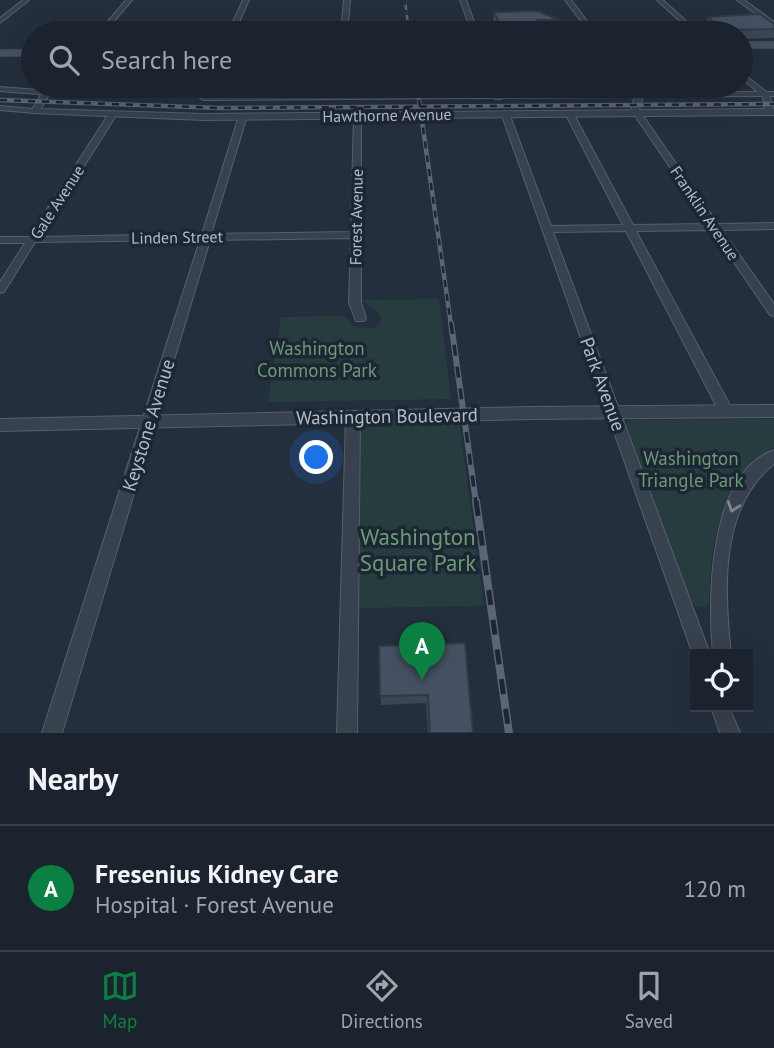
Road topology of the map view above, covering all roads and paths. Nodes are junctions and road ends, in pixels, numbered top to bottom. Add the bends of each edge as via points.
1 (26, 0) edge
2 (129, 0) edge
3 (246, 0) edge
4 (347, 0) edge
5 (463, 0) edge
6 (568, 0) edge
7 (660, 0) edge
8 (740, 0) edge
9 (0, 21) edge
10 (111, 21) edge
11 (237, 21) edge
12 (345, 21) edge
13 (471, 21) edge
14 (584, 21) edge
15 (683, 21) edge
16 (774, 25) edge
17 (753, 45) edge
18 (774, 45) edge
19 (0, 53) edge
20 (21, 53) edge
21 (753, 85) edge
22 (0, 89) edge
23 (21, 89) edge
24 (753, 94) edge
25 (762, 94) junction
26 (774, 94) edge
27 (49, 98) edge
28 (204, 98) edge
29 (638, 98) edge
30 (0, 108) edge
31 (35, 111) junction
32 (770, 112) edge
33 (505, 113) junction
34 (569, 113) junction
35 (637, 113) junction
36 (113, 114) junction
37 (358, 115) junction
38 (243, 116) junction
39 (196, 117) junction
40 (774, 122) edge
41 (774, 226) edge
42 (715, 227) junction
43 (631, 228) junction
44 (547, 229) junction
45 (355, 235) junction
46 (206, 237) junction
47 (0, 240) edge
48 (32, 240) junction
49 (0, 290) edge
50 (774, 312) edge
51 (360, 318) dead end
52 (726, 411) junction
53 (774, 411) edge
54 (613, 412) junction
55 (353, 417) junction
56 (149, 421) junction
57 (0, 425) edge
58 (774, 456) edge
59 (699, 649) edge
60 (722, 649) edge
61 (722, 712) edge
62 (730, 712) edge
63 (52, 733) edge
64 (348, 733) edge
65 (730, 733) edge
66 (735, 733) edge

1 - 9 street
2 - 10 street
3 - 11 street
4 - 12 street
5 - 13 street
6 - 14 street
7 - 15 street
8 - 16 street
17 - 18 main road
19 - 20 main road
21 - 25 street
22 - 23 street
24 - 25 street
25 - 26 street
25 - 32 street via 762,109
27 - 31 street
28 - 39 street
29 - 35 street
30 - 31 street, Hawthorne Avenue
31 - 36 street, Hawthorne Avenue
32 - 35 street, Hawthorne Avenue
32 - 40 street
33 - 34 street, Hawthorne Avenue
33 - 37 street, Hawthorne Avenue
33 - 44 street, Park Avenue
34 - 35 street, Hawthorne Avenue
34 - 43 street
35 - 42 street, Franklin Avenue
36 - 39 street, Hawthorne Avenue
36 - 48 street, Gale Avenue
37 - 38 street, Hawthorne Avenue
37 - 45 street, Forest Avenue
38 - 39 street, Hawthorne Avenue
38 - 46 street, Keystone Avenue
41 - 42 street
42 - 43 street
42 - 50 street, Franklin Avenue
43 - 44 street
43 - 52 street
44 - 54 street, Park Avenue
45 - 46 street, Linden Street
45 - 51 street, Forest Avenue via 355,303
46 - 48 street, Linden Street
46 - 56 street, Keystone Avenue
47 - 48 street, Linden Street
48 - 49 street, Gale Avenue
52 - 53 street, Washington Boulevard
52 - 54 street, Washington Boulevard
54 - 55 street, Washington Boulevard
54 - 59 street, Park Avenue
55 - 56 street, Washington Boulevard
55 - 64 street
56 - 57 street, Washington Boulevard
56 - 63 street, Keystone Avenue
58 -> 60 street via 750,472 726,530
61 - 65 street
62 - 66 street

